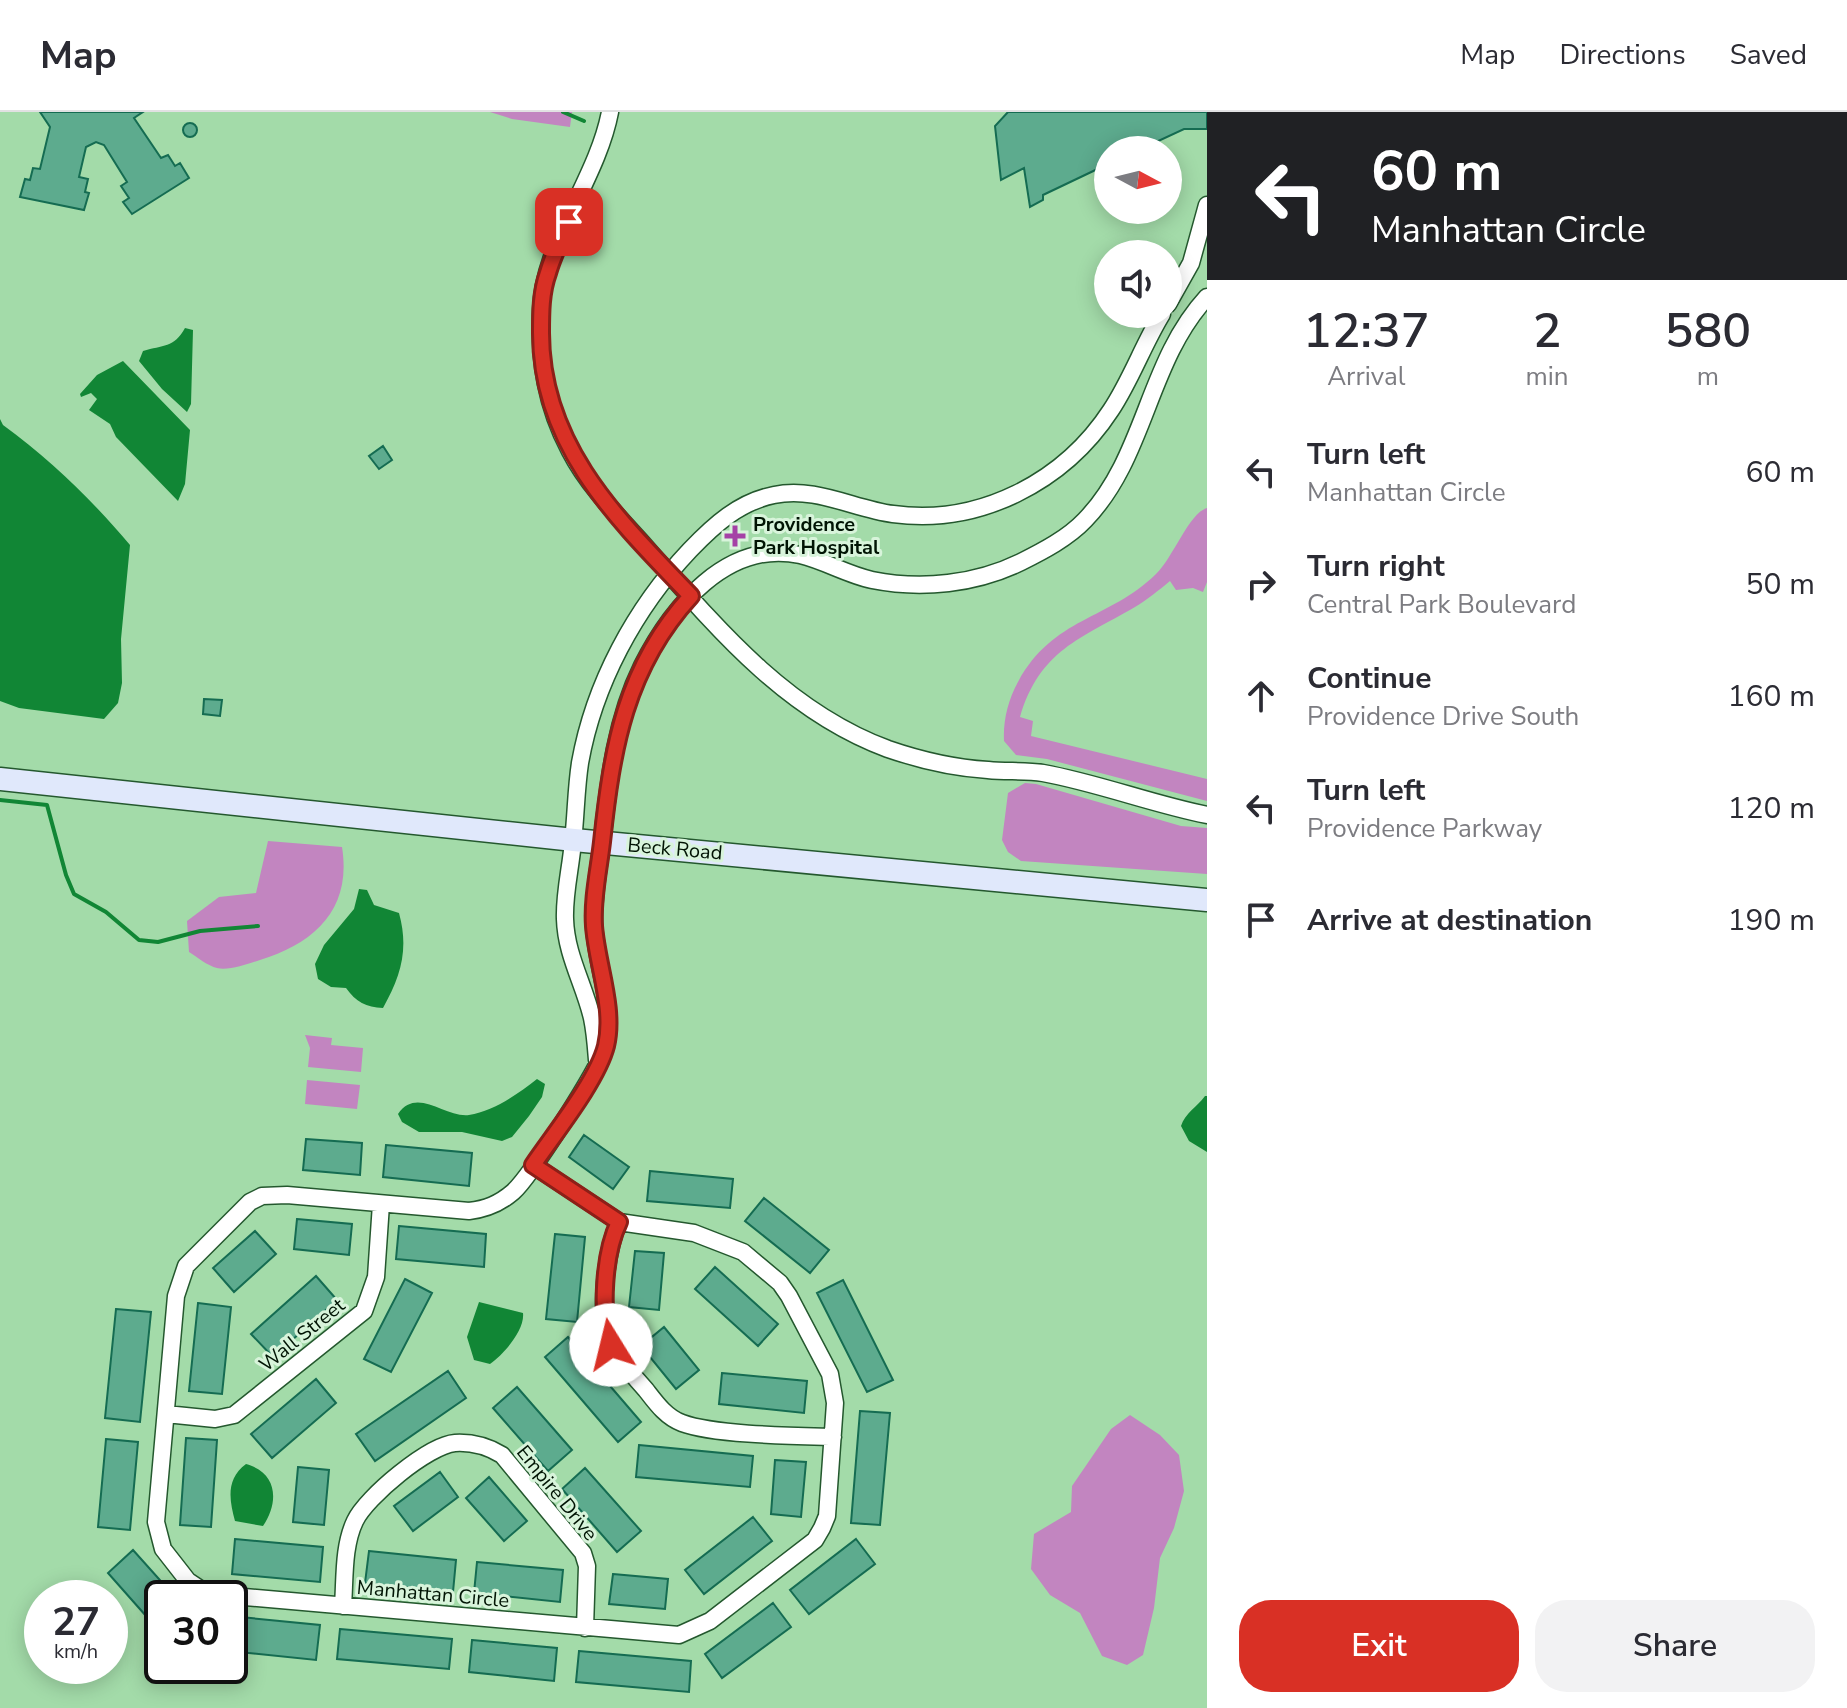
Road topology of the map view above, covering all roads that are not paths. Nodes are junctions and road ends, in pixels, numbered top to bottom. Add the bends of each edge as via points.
1 (610, 112) edge
2 (1207, 205) edge
3 (1182, 279) edge
4 (1207, 297) edge
5 (1155, 328) edge
6 (668, 573) junction
7 (691, 596) junction
8 (0, 779) edge
9 (1207, 815) edge
10 (574, 840) junction
11 (602, 843) junction
12 (1207, 900) edge
13 (566, 934) junction
14 (595, 934) junction
15 (602, 982) junction
16 (579, 984) junction
17 (597, 1066) junction
18 (533, 1165) junction
19 (381, 1204) junction
20 (619, 1222) junction
21 (166, 1414) junction
22 (833, 1437) junction
23 (343, 1606) junction
24 (585, 1628) junction

1 - 6 street via 600,155 547,273 541,307 545,389 570,452 588,479
2 - 3 street
4 - 7 street via 1161,367 1120,472 1086,520 1044,550 1000,571 925,585 870,580 799,555 774,553 738,560
5 - 6 street via 1095,434 1032,486 984,506 940,515 893,514 821,496 777,494 732,512
6 - 7 street
6 - 10 street via 632,626 598,698 581,759
7 - 9 street via 784,691 855,735 923,759 967,768 1040,772
7 - 11 street via 656,642 626,704 610,773
8 - 10 main road, Beck Road
10 - 11 main road, Beck Road
10 - 13 street
11 - 12 main road, Beck Road
11 - 14 street
13 - 14 street
13 - 16 street
14 - 15 street
15 - 16 street
15 - 17 street via 608,1027
16 - 17 street via 592,1017
17 - 18 street
18 - 19 street, Manhattan Circle via 510,1195 485,1209
18 - 20 street, Manhattan Circle
19 - 21 street, Wall Street via 376,1277 364,1311 234,1415 215,1419
19 - 21 street, Manhattan Circle via 262,1196 198,1252 186,1266 176,1296
20 - 22 street, Manhattan Circle via 710,1238 743,1252 780,1283 830,1374
20 - 22 street via 611,1238 605,1327 622,1362 663,1411 684,1424 708,1428
21 - 23 street, Manhattan Circle via 157,1536 188,1581 217,1595
22 - 24 street, Manhattan Circle via 827,1516 815,1540 691,1632
23 - 24 street, Manhattan Circle
23 - 24 street, Empire Drive via 348,1542 361,1508 442,1446 483,1445 502,1455 583,1553

